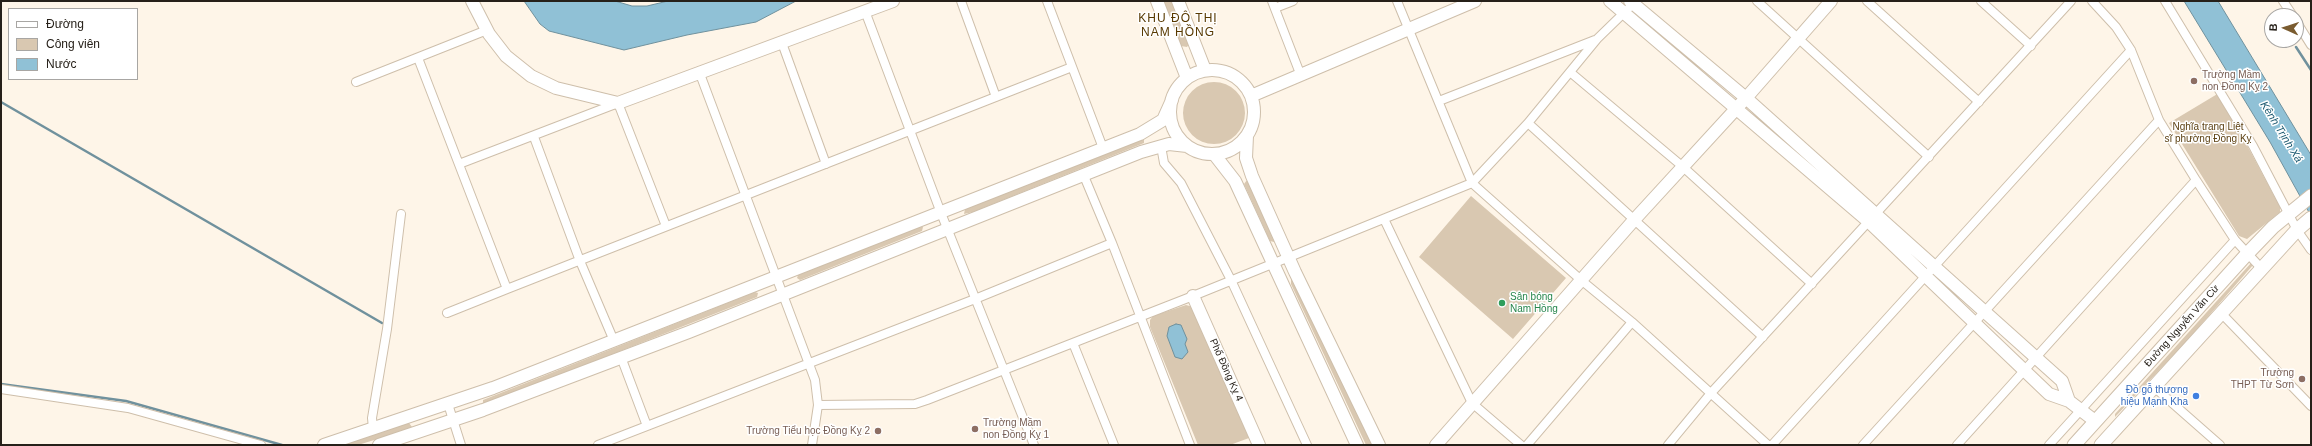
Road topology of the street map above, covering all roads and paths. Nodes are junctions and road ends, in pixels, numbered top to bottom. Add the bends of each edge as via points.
1 (472, 1) edge
2 (893, 1) edge
3 (961, 1) edge
4 (1047, 1) edge
5 (1157, 1) edge
6 (1178, 1) edge
7 (1293, 1) edge
8 (1397, 1) edge
9 (1475, 1) edge
10 (1610, 1) edge
11 (1757, 1) edge
12 (1831, 1) edge
13 (1868, 1) edge
14 (1980, 1) edge
15 (2071, 1) edge
16 (2092, 1) edge
17 (2165, 1) edge
18 (1632, 2) edge
19 (1274, 5) edge
20 (865, 11) junction
21 (1624, 14) junction
22 (487, 30) junction
23 (1409, 30) junction
24 (2309, 36) edge
25 (1798, 38) junction
26 (1597, 39) junction
27 (782, 43) junction
28 (2311, 45) edge
29 (2031, 46) junction
30 (2132, 50) junction
31 (418, 58) junction
32 (1072, 67) junction
33 (1205, 70) junction
34 (1570, 72) junction
35 (700, 74) junction
36 (1301, 76) junction
37 (1187, 78) junction
38 (356, 82) dead end
39 (1251, 96) junction
40 (592, 97) junction
41 (996, 97) junction
42 (1746, 98) junction
43 (1172, 100) junction
44 (1439, 101) junction
45 (1979, 102) junction
46 (618, 103) junction
47 (1736, 108) junction
48 (594, 112) junction
49 (2159, 120) junction
50 (1528, 123) junction
51 (909, 131) junction
52 (1247, 136) junction
53 (534, 137) junction
54 (1160, 146) junction
55 (1187, 146) junction
56 (1103, 148) junction
57 (1214, 154) junction
58 (1929, 156) junction
59 (460, 164) junction
60 (826, 164) junction
61 (1682, 166) junction
62 (1084, 176) junction
63 (2196, 180) junction
64 (1472, 182) junction
65 (746, 195) junction
66 (2311, 196) edge
67 (2290, 212) junction
68 (941, 213) junction
69 (401, 214) dead end
70 (1873, 218) junction
71 (1384, 219) junction
72 (1634, 220) junction
73 (2303, 224) edge
74 (666, 226) junction
75 (947, 228) junction
76 (2235, 240) junction
77 (1112, 243) junction
78 (2311, 250) edge
79 (2247, 254) junction
80 (1287, 256) junction
81 (580, 261) junction
82 (1272, 263) junction
83 (2262, 268) junction
84 (1929, 270) junction
85 (778, 278) junction
86 (1231, 280) junction
87 (1581, 280) junction
88 (1812, 284) junction
89 (507, 289) junction
90 (784, 294) junction
91 (1193, 296) junction
92 (975, 299) junction
93 (1984, 312) junction
94 (447, 313) dead end
95 (2222, 314) junction
96 (1140, 316) junction
97 (1632, 322) junction
98 (1976, 322) junction
99 (1763, 337) junction
100 (614, 341) junction
101 (1073, 343) junction
102 (621, 358) junction
103 (2035, 358) junction
104 (810, 363) junction
105 (2025, 370) junction
106 (1004, 371) junction
107 (2154, 387) junction
108 (1, 389) edge
109 (1711, 393) junction
110 (2069, 400) junction
111 (1472, 403) junction
112 (448, 404) junction
113 (818, 405) junction
114 (2311, 406) edge
115 (2080, 410) junction
116 (453, 420) junction
117 (2095, 422) junction
118 (648, 426) junction
119 (373, 428) junction
120 (261, 445) edge
121 (324, 445) edge
122 (379, 445) edge
123 (461, 445) edge
124 (598, 445) edge
125 (812, 445) edge
126 (1034, 445) edge
127 (1114, 445) edge
128 (1190, 445) edge
129 (1259, 445) edge
130 (1307, 445) edge
131 (1357, 445) edge
132 (1379, 445) edge
133 (1436, 445) edge
134 (1521, 445) edge
135 (1527, 445) edge
136 (1668, 445) edge
137 (1768, 445) edge
138 (1772, 445) edge
139 (1863, 445) edge
140 (1957, 445) edge
141 (2049, 445) edge
142 (2074, 445) edge
143 (2101, 445) edge
144 (2220, 445) edge

1 - 22 main road
2 - 20 main road
3 - 41 street
4 - 32 street
5 - 37 main road
6 - 33 main road
7 - 19 street
8 - 23 street
9 - 23 main road
10 - 21 main road
11 - 25 street
12 - 25 main road
13 - 45 street
14 - 29 street
15 - 29 street
16 - 30 street via 2116,27
17 - 67 street
18 - 21 street
18 - 42 main road
19 - 36 street
20 - 27 main road
20 - 51 street
21 - 26 street
21 - 47 main road
22 - 31 street
22 - 40 main road via 506,56 531,76 556,88
23 - 36 main road
23 - 44 street
24 - 28 street
25 - 42 main road
25 - 58 street
26 - 34 street
26 - 44 street
27 - 35 main road
27 - 60 street
29 - 45 street
30 - 49 street
30 - 84 street
31 - 38 street
31 - 59 street
32 - 41 street
32 - 56 street
33 - 37 main road
33 - 39 main road via 1230,74 1243,83
34 - 50 street
34 - 61 street
35 - 46 main road
35 - 65 street
36 - 39 main road
37 - 43 main road
39 - 52 main road via 1254,117
40 - 46 main road
40 - 48 street via 598,104
41 - 51 street
42 - 47 main road
42 - 70 main road
43 - 55 main road via 1171,123 1177,136
43 - 56 main road via 1166,116 1159,124
44 - 64 street
45 - 58 street
46 - 48 street
46 - 74 street
47 - 61 main road
47 - 70 main road
48 - 53 street
49 - 63 street
49 - 93 street
50 - 64 street
50 - 72 street
51 - 60 street
51 - 68 street
52 - 57 main road via 1235,147
52 - 80 main road via 1245,152 1251,175
53 - 59 street
53 - 81 street
54 - 55 main road
54 - 62 main road
54 - 86 street via 1164,163 1181,183
55 - 57 main road via 1200,153
56 - 68 main road
57 - 82 main road via 1234,180
58 - 70 street
59 - 89 street
60 - 65 street
61 - 72 main road
61 - 88 street
62 - 75 main road
62 - 77 street
63 - 76 street
63 - 103 street
64 - 71 street
64 - 87 street
65 - 74 street
65 - 85 street
66 - 67 main road, Đường Nguyễn Văn Cừ
67 - 73 street
67 - 79 main road, Đường Nguyễn Văn Cừ
68 - 75 street
68 - 85 main road
69 - 119 street via 387,329 372,418
70 - 84 main road
70 - 88 street
71 - 80 street
71 - 111 street
72 - 87 main road
72 - 99 street
73 - 78 street
73 - 83 main road, Đường Nguyễn Văn Cừ
74 - 81 street
75 - 90 main road
75 - 92 street
76 - 79 street
76 - 115 street
77 - 92 street
77 - 96 street
79 - 83 street
79 - 117 main road, Đường Nguyễn Văn Cừ
80 - 82 street
80 - 132 main road
81 - 89 street
81 - 100 street
82 - 86 street
82 - 131 main road
83 - 95 main road, Đường Nguyễn Văn Cừ
84 - 93 main road
84 - 98 main road
84 - 138 street
85 - 90 street
85 - 100 main road
86 - 91 street
86 - 130 street
87 - 97 street
87 - 111 main road
88 - 99 street
89 - 94 street
90 - 102 main road
90 - 104 street
91 - 96 street
91 - 129 main road, Phố Đồng Kỵ 4
92 - 104 street
92 - 106 street
93 - 98 street
93 - 103 main road
95 - 107 main road, Đường Nguyễn Văn Cừ
95 - 114 street
96 - 101 street
96 - 128 street
97 - 109 street
97 - 135 street
98 - 105 main road
98 - 139 street
99 - 109 street
100 - 112 main road
101 - 106 street
101 - 127 street
102 - 116 main road
102 - 118 street
103 - 105 street
103 - 110 main road via 2062,382
104 - 113 street
104 - 118 street
105 - 110 main road via 2049,394
105 - 140 street
106 - 113 street via 916,404
106 - 126 street
107 - 143 main road, Đường Nguyễn Văn Cừ
107 - 144 street
108 - 120 street via 128,408
109 - 136 street
109 - 137 street
110 - 115 main road
111 - 133 main road
111 - 134 street
112 - 116 street
112 - 119 main road
113 - 125 street
115 - 117 main road
115 - 141 street
116 - 122 main road
116 - 123 street
117 - 142 main road, Đường Nguyễn Văn Cừ
118 - 124 street
119 - 121 main road

